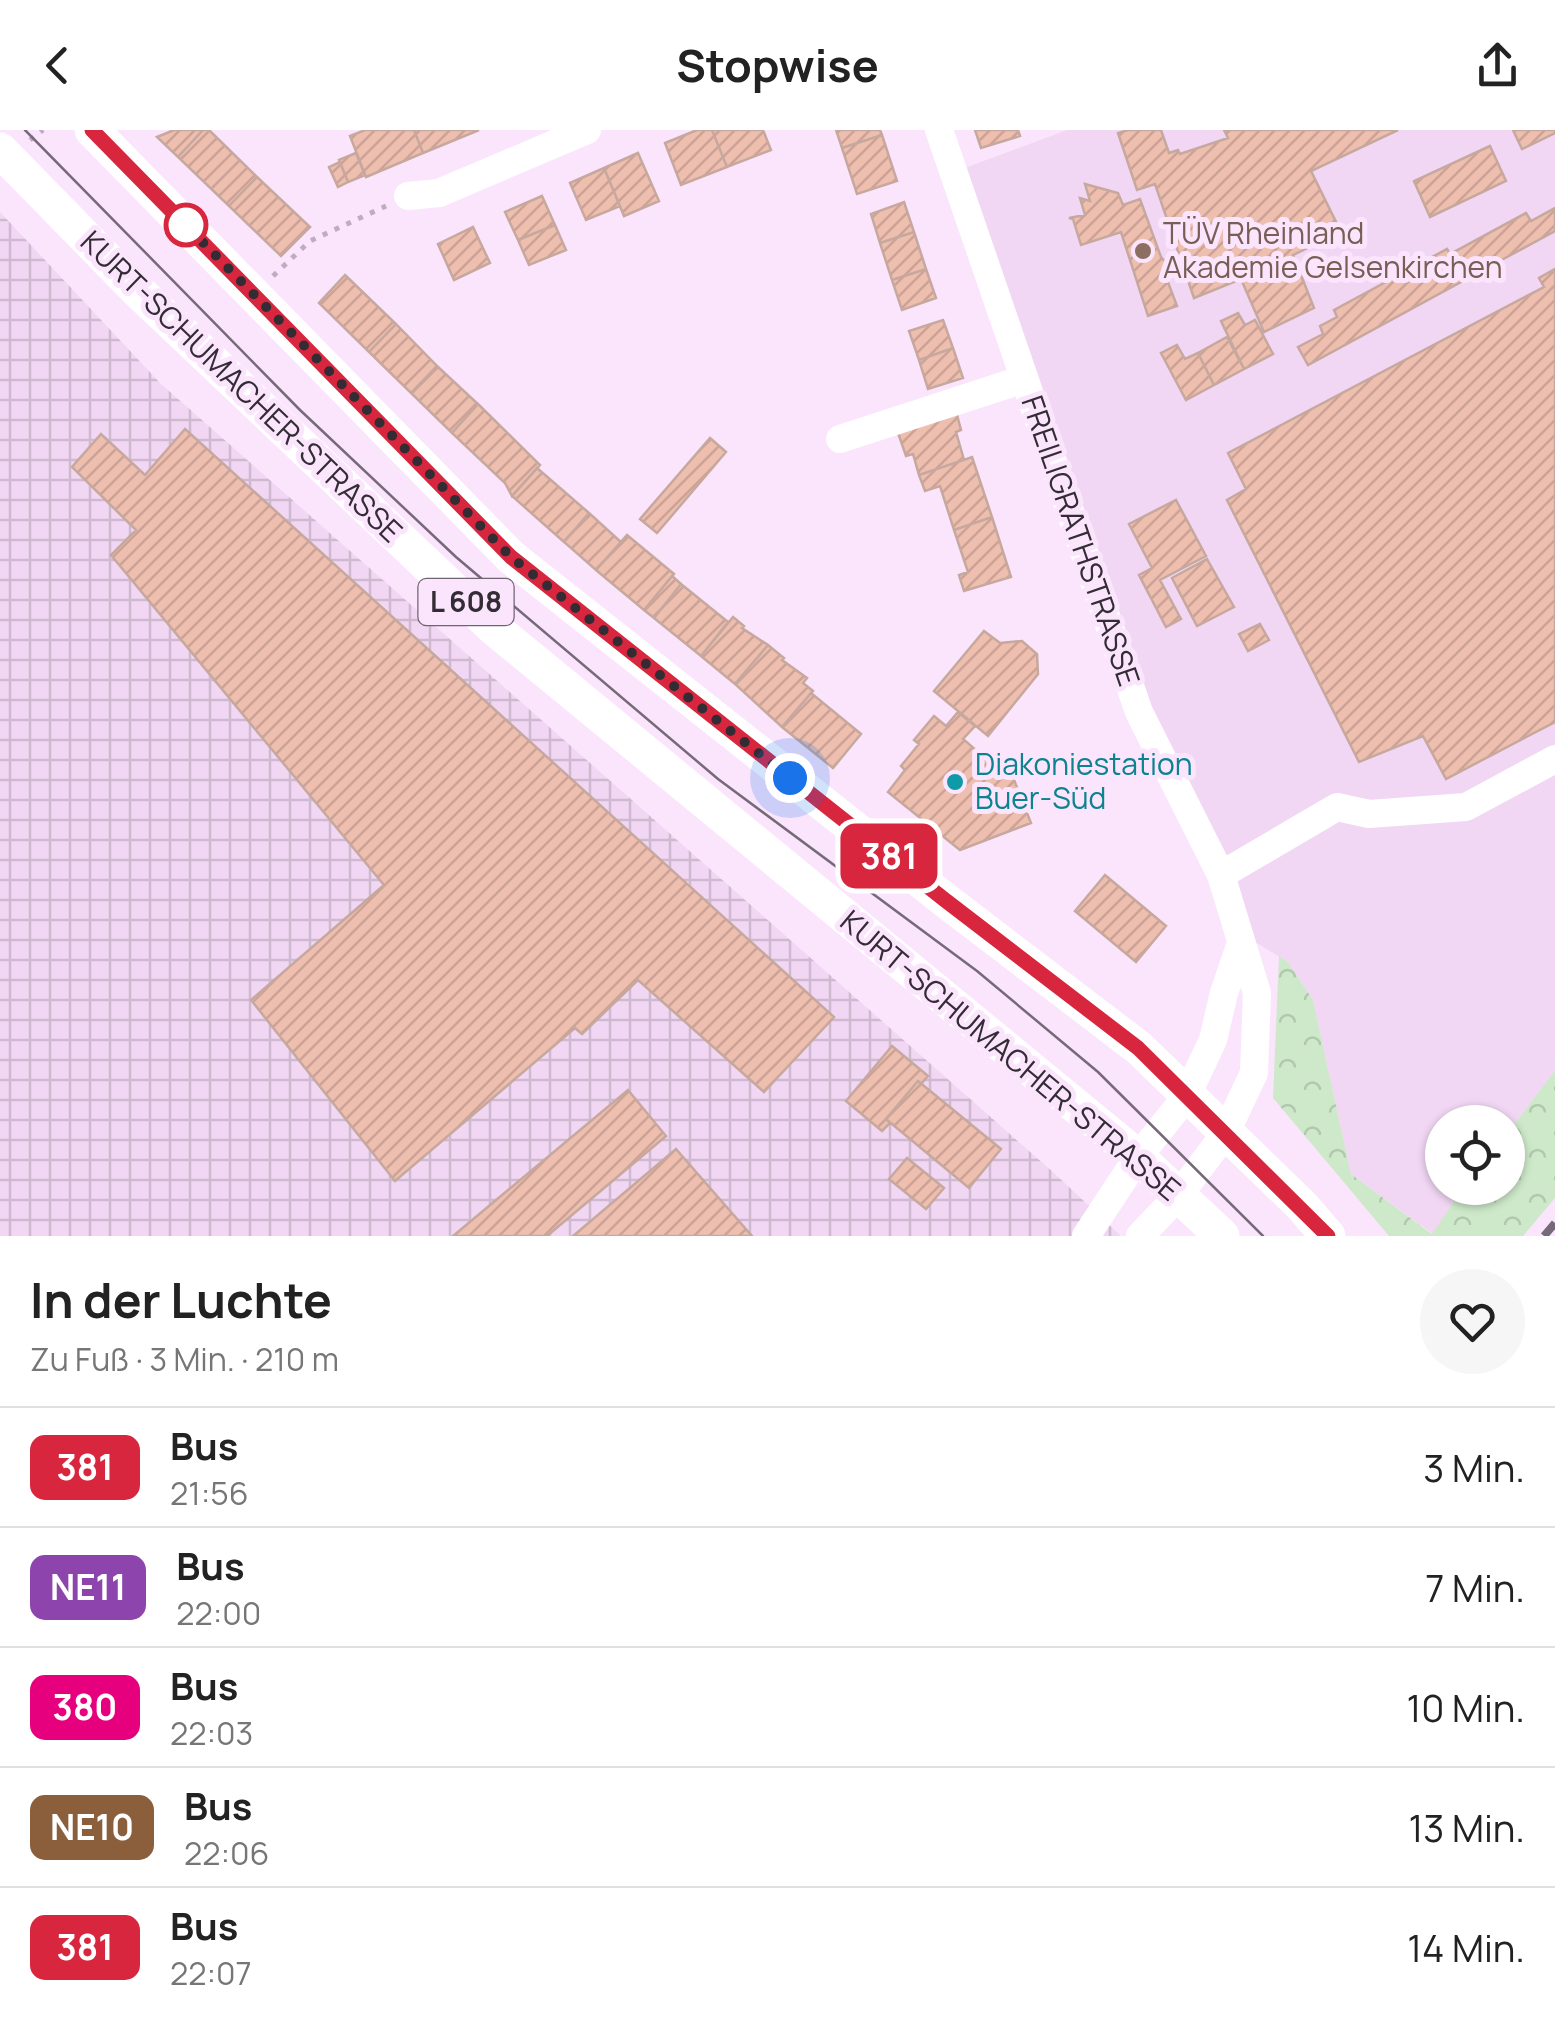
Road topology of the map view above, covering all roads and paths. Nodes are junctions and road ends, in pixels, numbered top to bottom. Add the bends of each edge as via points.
1 (92, 130) edge
2 (587, 130) edge
3 (939, 130) edge
4 (0, 150) edge
5 (408, 196) joint
6 (252, 295) junction
7 (1024, 380) junction
8 (840, 439) dead end
9 (1555, 758) edge
10 (1220, 874) junction
11 (1241, 943) junction
12 (1186, 1096) junction
13 (1225, 1134) junction
14 (1138, 1157) junction
15 (1179, 1195) junction
16 (1086, 1236) edge
17 (1140, 1236) edge
18 (1222, 1236) edge
19 (1328, 1236) edge

1 - 6 main road, L 608
2 - 5 street via 439,193
3 - 7 street, FREILIGRATHSTRASSE
4 - 14 main road, KURT-SCHUMACHER-STRASSE / L 608 via 137,290 494,629
5 - 6 path via 310,241
6 - 12 main road, L 608 via 511,557 1138,1048
7 - 8 street
7 - 10 street, FREILIGRATHSTRASSE via 1138,712
9 - 10 street via 1466,807 1370,814 1337,807
10 - 11 street, FREILIGRATHSTRASSE
11 - 12 street via 1213,1040
11 - 13 street, FREILIGRATHSTRASSE via 1257,992 1254,1073
12 - 13 main road, L 608
12 - 14 street
13 - 15 street, FREILIGRATHSTRASSE
13 - 19 main road, L 608
14 - 15 main road, KURT-SCHUMACHER-STRASSE / L 608
14 - 16 street
15 - 17 street, FREILIGRATHSTRASSE
15 - 18 main road, KURT-SCHUMACHER-STRASSE / L 608

